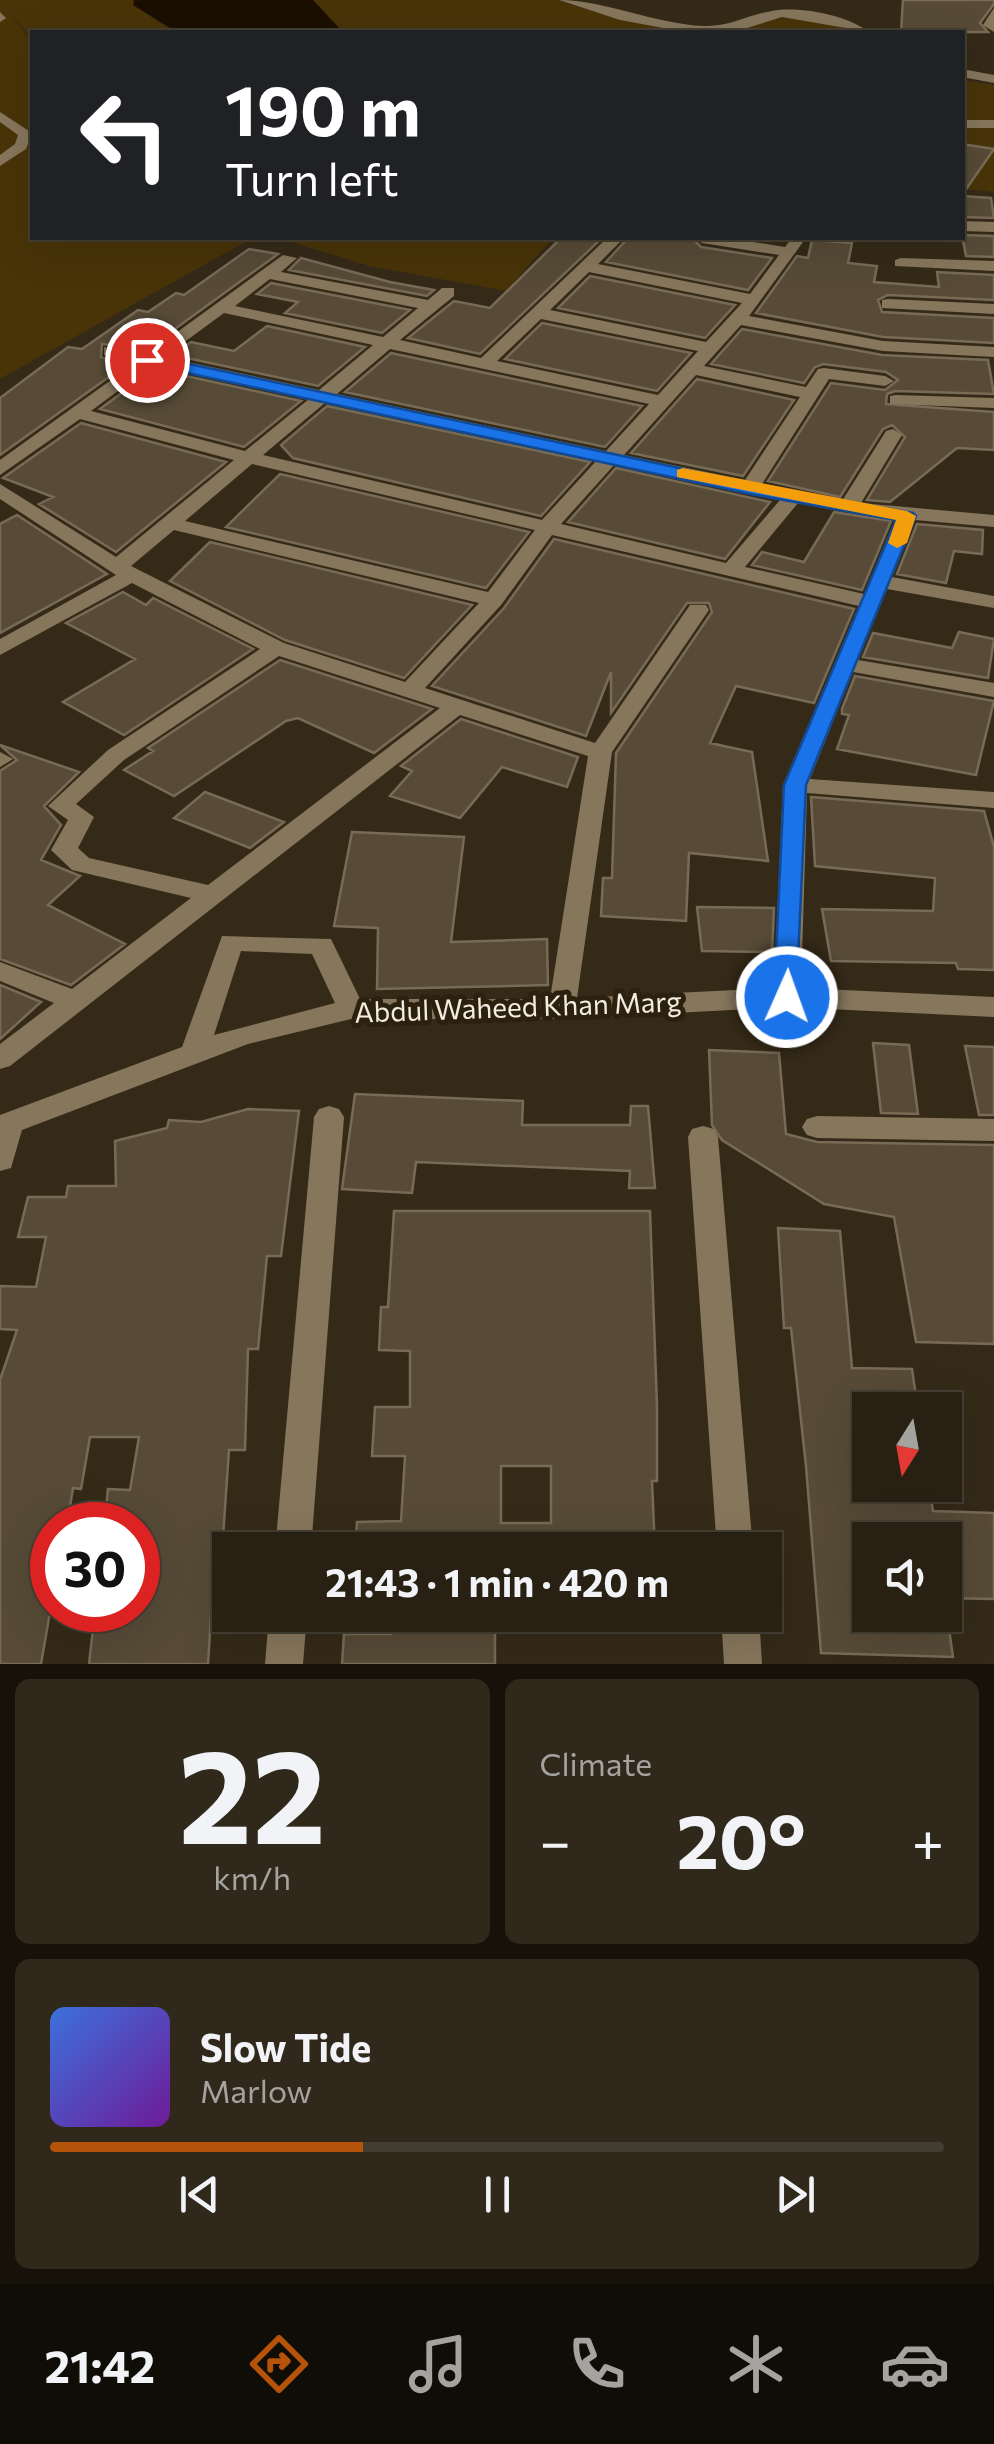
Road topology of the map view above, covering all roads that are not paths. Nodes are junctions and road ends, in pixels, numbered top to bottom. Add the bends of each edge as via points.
1 (565, 0) edge
2 (994, 12) edge
3 (994, 28) edge
4 (730, 30) edge
5 (730, 30) edge
6 (853, 30) edge
7 (965, 74) edge
8 (994, 79) edge
9 (0, 116) edge
10 (965, 124) edge
11 (994, 124) edge
12 (0, 162) edge
13 (965, 226) edge
14 (994, 227) edge
15 (614, 240) edge
16 (725, 240) edge
17 (794, 246) edge
18 (289, 258) dead end
19 (900, 263) dead end
20 (994, 266) edge
21 (586, 267) junction
22 (266, 274) junction
23 (448, 292) dead end
24 (754, 300) junction
25 (888, 304) dead end
26 (430, 305) junction
27 (218, 307) junction
28 (994, 308) edge
29 (537, 313) junction
30 (738, 318) junction
31 (386, 342) junction
32 (711, 348) junction
33 (110, 351) dead end
34 (994, 352) edge
35 (147, 360) junction
36 (485, 363) junction
37 (694, 369) junction
38 (885, 381) dead end
39 (812, 394) junction
40 (322, 398) junction
41 (896, 400) dead end
42 (665, 402) junction
43 (994, 404) edge
44 (77, 412) junction
45 (892, 436) dead end
46 (249, 458) junction
47 (613, 458) junction
48 (0, 469) edge
49 (750, 488) junction
50 (0, 490) edge
51 (793, 497) junction
52 (848, 508) junction
53 (907, 516) junction
54 (994, 521) edge
55 (170, 523) junction
56 (549, 525) junction
57 (732, 568) junction
58 (125, 571) junction
59 (878, 593) junction
60 (493, 600) junction
61 (994, 602) edge
62 (698, 610) dead end
63 (0, 648) edge
64 (276, 648) junction
65 (844, 664) junction
66 (994, 690) edge
67 (408, 693) junction
68 (454, 708) junction
69 (600, 752) junction
70 (795, 785) junction
71 (994, 800) edge
72 (214, 895) junction
73 (0, 971) edge
74 (787, 997) junction
75 (77, 1001) junction
76 (994, 1007) edge
77 (351, 1009) junction
78 (562, 1009) junction
79 (194, 1054) junction
80 (0, 1060) edge
81 (329, 1117) dead end
82 (4, 1125) edge
83 (818, 1128) dead end
84 (994, 1130) edge
85 (703, 1138) dead end
86 (0, 1160) edge
87 (294, 1532) edge
88 (734, 1532) edge
89 (287, 1632) edge
90 (741, 1632) edge
91 (284, 1664) edge
92 (744, 1664) edge

1 - 5 street via 629,18
2 - 3 street via 988,25
4 - 6 street via 782,14
7 - 8 street
9 - 12 street via 26,134
10 - 11 street
13 - 14 street
15 - 21 street
16 - 17 street
17 - 24 street
18 - 22 street
19 - 20 street
21 - 24 street
21 - 29 street
22 - 26 street
22 - 27 street
23 - 26 street
24 - 30 street
25 - 28 street
26 - 31 street
27 - 31 street
27 - 35 street
29 - 32 street
29 - 36 street
30 - 32 street
30 - 34 street via 872,345
31 - 36 street
31 - 40 street
32 - 37 street
33 - 35 street
35 - 40 street
35 - 44 street
36 - 42 street
37 - 39 street
37 - 42 street
38 - 39 street via 824,373
39 - 49 street
40 - 46 street
40 - 47 street
41 - 43 street
42 - 47 street
44 - 46 street
44 - 48 street
45 - 52 street
46 - 55 street
46 - 56 street
47 - 49 street
47 - 56 street
49 - 51 street
50 - 58 street
51 - 52 street
51 - 57 street
52 - 53 street
53 - 54 street
53 - 59 street
55 - 58 street
55 - 60 street
56 - 57 street
56 - 60 street
57 - 59 street
58 - 63 street
58 - 64 street
59 - 61 street
59 - 65 street
60 - 67 street
62 - 69 street
64 - 67 street
64 - 72 street via 116,755 60,806 82,817 64,850 81,864
65 - 66 street
65 - 70 street
67 - 68 street
68 - 69 street
68 - 72 street
69 - 78 street
70 - 71 street
70 - 74 street
72 - 75 street
73 - 75 street
74 - 76 street, Abdul Waheed Khan Marg
74 - 78 street, Abdul Waheed Khan Marg
75 - 80 street
77 - 78 street, Abdul Waheed Khan Marg
77 - 79 street, Abdul Waheed Khan Marg
77 - 79 street via 322,944 231,942
79 - 82 street, Abdul Waheed Khan Marg
81 - 87 street
82 - 86 street
83 - 84 street
85 - 88 street
89 - 91 street
90 - 92 street

